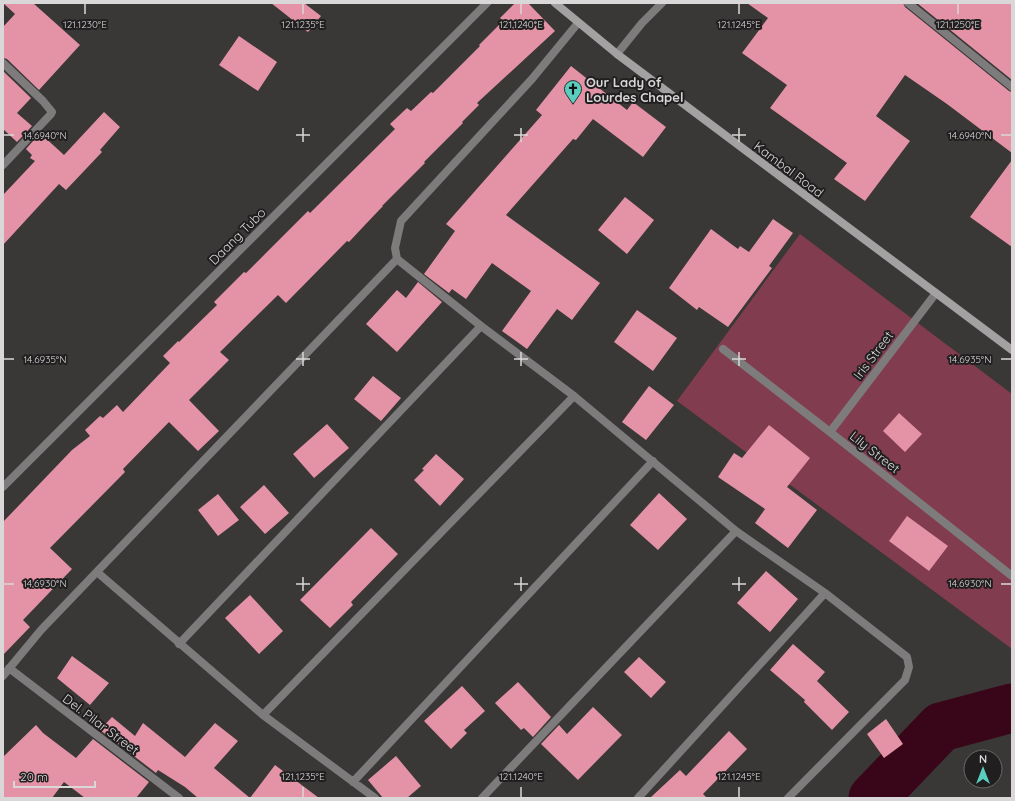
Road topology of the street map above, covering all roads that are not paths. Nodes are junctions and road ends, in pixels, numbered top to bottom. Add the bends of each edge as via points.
1 (487, 3) edge
2 (555, 3) edge
3 (662, 3) edge
4 (908, 3) edge
5 (578, 22) junction
6 (617, 54) junction
7 (3, 64) edge
8 (1012, 87) edge
9 (3, 165) edge
10 (397, 259) junction
11 (936, 293) junction
12 (481, 326) junction
13 (723, 349) dead end
14 (1012, 350) edge
15 (574, 396) junction
16 (830, 432) junction
17 (653, 461) junction
18 (3, 487) edge
19 (736, 531) junction
20 (97, 572) junction
21 (1012, 576) edge
22 (825, 593) junction
23 (179, 644) junction
24 (9, 668) junction
25 (3, 676) edge
26 (263, 714) junction
27 (353, 782) junction
28 (179, 798) edge
29 (375, 798) edge
30 (482, 798) edge
31 (638, 798) edge
32 (788, 798) edge

1 - 18 street, Daang Tubo
2 - 5 main road, Kambal Road
3 - 6 street
4 - 8 street
5 - 6 main road, Kambal Road
5 - 10 street via 532,79 401,221 395,248
6 - 11 main road, Kambal Road
7 - 9 street via 52,112
10 - 12 street
10 - 20 street
11 - 14 main road, Kambal Road
11 - 16 street, Iris Street
12 - 15 street
12 - 23 street
13 - 16 street, Lily Street
15 - 17 street
15 - 26 street
16 - 21 street, Lily Street
17 - 19 street
17 - 27 street
19 - 22 street
19 - 30 street
20 - 23 street
20 - 24 street via 41,630
22 - 31 street
22 - 32 street via 906,657 909,667 905,680
23 - 26 street
24 - 25 street
24 - 28 street, Del. Pilar Street
26 - 27 street
27 - 29 street

